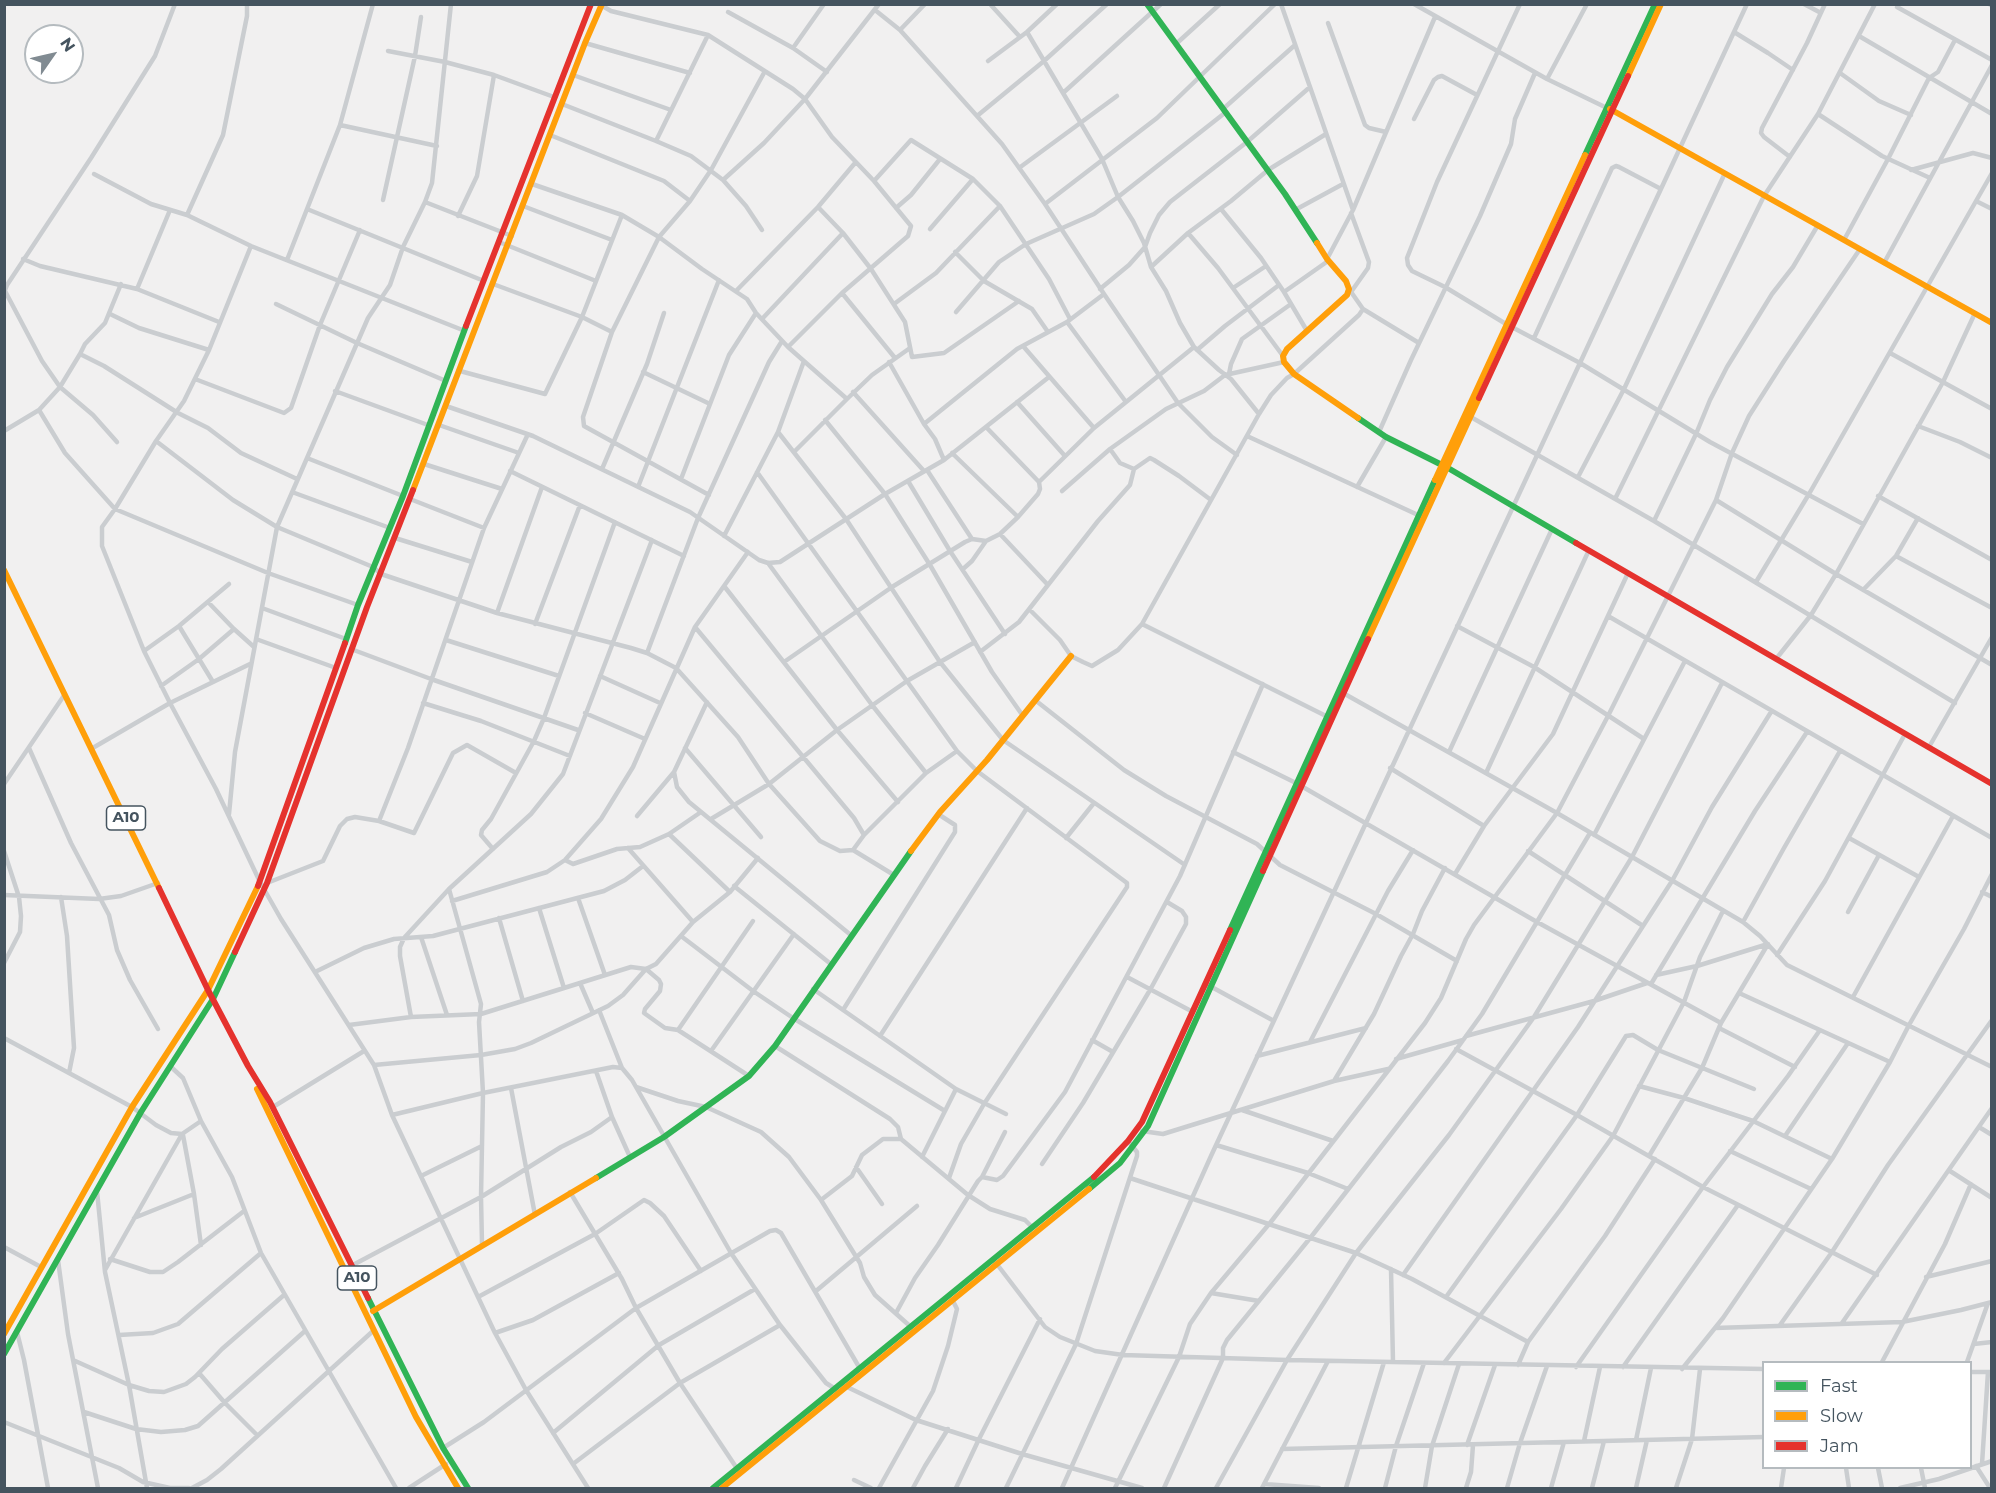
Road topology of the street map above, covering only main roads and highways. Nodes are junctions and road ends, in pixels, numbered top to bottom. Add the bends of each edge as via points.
1 (591, 4) edge
2 (1148, 4) edge
3 (1655, 4) edge
4 (1662, 4) edge
5 (601, 5) edge
6 (1609, 109) junction
7 (1992, 323) edge
8 (1445, 467) junction
9 (4, 570) edge
10 (1071, 656) road end
11 (1992, 784) edge
12 (1299, 785) junction
13 (264, 884) junction
14 (1208, 985) junction
15 (208, 990) junction
16 (213, 999) junction
17 (248, 1066) junction
18 (1141, 1130) junction
19 (1131, 1144) junction
20 (995, 1262) junction
21 (373, 1311) junction
22 (4, 1334) edge
23 (4, 1354) edge
24 (843, 1384) junction
25 (738, 1471) junction
26 (458, 1488) edge
27 (468, 1488) edge
28 (713, 1488) edge
29 (722, 1488) edge

1 - 13 main road via 358,606
2 - 8 main road via 1350,291 1287,349 1283,359 1294,374 1386,437
3 - 6 main road
4 - 6 main road
5 - 13 main road
6 - 7 main road
6 - 8 main road
8 - 11 main road
8 - 12 main road
8 - 12 main road via 1418,514 1326,716
9 - 15 main road, A10
10 - 21 main road via 938,814 775,1046 749,1077 664,1137
12 - 14 main road
13 - 15 main road
13 - 16 main road
14 - 18 main road
14 - 18 main road via 1158,1106
15 - 16 main road, A10
15 - 22 main road via 132,1107
16 - 17 main road, A10
16 - 23 main road via 141,1112
17 - 21 main road, A10 via 273,1107
17 - 26 main road, A10 via 373,1331
18 - 19 main road
19 - 20 main road
19 - 20 main road via 1105,1176
20 - 24 main road via 953,1300
20 - 24 main road
21 - 27 main road, A10 via 443,1448
24 - 25 main road
25 - 28 main road
25 - 29 main road

